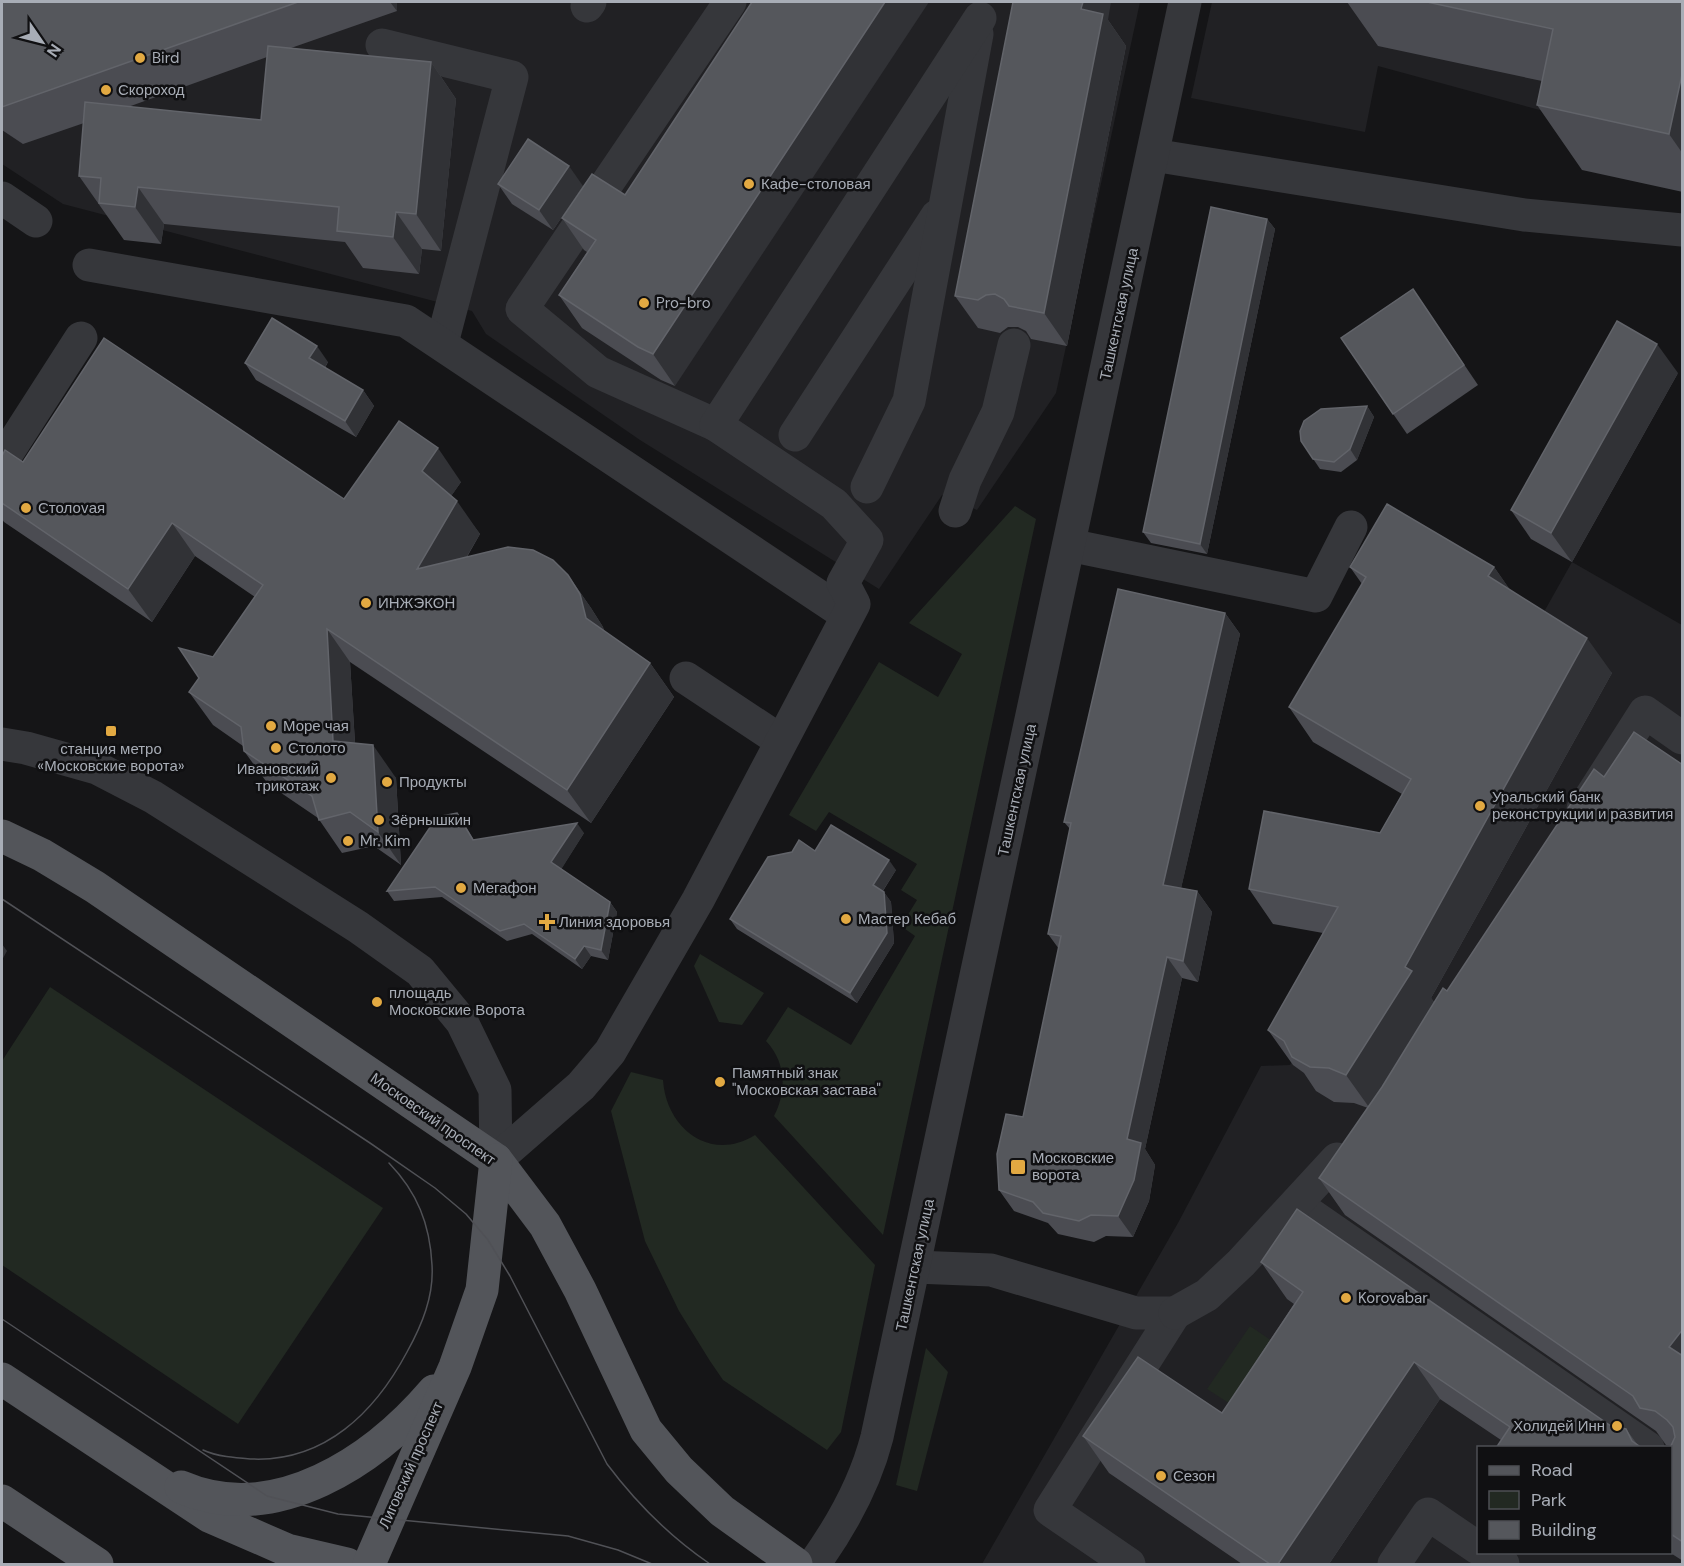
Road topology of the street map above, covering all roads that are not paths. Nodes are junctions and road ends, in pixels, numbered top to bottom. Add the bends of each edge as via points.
1 (730, 2) edge
2 (1185, 2) edge
3 (382, 45) dead end
4 (1153, 155) junction
5 (2, 198) edge
6 (946, 202) junction
7 (36, 220) dead end
8 (1683, 230) edge
9 (89, 265) dead end
10 (81, 338) dead end
11 (442, 343) junction
12 (1014, 345) edge
13 (716, 425) junction
14 (795, 435) dead end
15 (2, 461) edge
16 (867, 487) dead end
17 (955, 511) dead end
18 (1351, 527) dead end
19 (1069, 545) junction
20 (847, 615) junction
21 (686, 678) dead end
22 (1683, 738) edge
23 (782, 741) junction
24 (2, 744) edge
25 (1568, 834) edge
26 (2, 836) edge
27 (1336, 1159) edge
28 (496, 1160) junction
29 (1297, 1205) junction
30 (915, 1267) junction
31 (1175, 1313) junction
32 (455, 1366) junction
33 (2, 1379) edge
34 (1645, 1446) edge
35 (137, 1468) junction
36 (2, 1501) edge
37 (1477, 1547) edge
38 (1488, 1554) edge
39 (97, 1564) edge
40 (347, 1564) edge
41 (369, 1564) edge
42 (796, 1564) edge
43 (814, 1564) edge
44 (1130, 1564) edge
45 (1394, 1564) edge
46 (1503, 1564) edge

1 - 13 street via 522,309 598,372
2 - 4 street, Ташкентская улица
3 - 11 street via 512,77
4 - 8 street via 1524,215
4 - 19 street, Ташкентская улица
5 - 7 street
6 - 13 street via 980,18
6 - 14 street
6 - 16 street via 909,401
9 - 11 street via 406,321
10 - 15 street
11 - 20 street
12 - 17 street via 998,412 965,480
13 - 20 street via 834,504 867,540 843,584 854,604
18 - 19 street via 1316,596
19 - 30 street, Ташкентская улица
20 - 23 street
21 - 23 street
22 - 25 street via 1645,712
23 - 28 street via 698,900 610,1052 580,1086
24 - 28 street via 97,768 153,797 358,927 420,971 462,1022 495,1090
26 - 28 main road, Московский проспект via 95,886
27 - 29 street
28 - 32 main road via 482,1290
28 - 42 main road, Московский проспект via 545,1225 646,1430 678,1470 722,1511
29 - 31 street via 1207,1295
29 - 34 street
30 - 31 street via 991,1270 1136,1313
30 - 43 street, Ташкентская улица via 874,1448 859,1490
31 - 44 street via 1050,1510
32 - 35 main road via 400,1428 367,1453 323,1481 285,1494 236,1499 195,1493
32 - 41 main road, Лиговский проспект
33 - 35 main road
35 - 40 main road via 231,1527 287,1550
36 - 39 main road
37 - 45 street via 1428,1514
38 - 46 street

